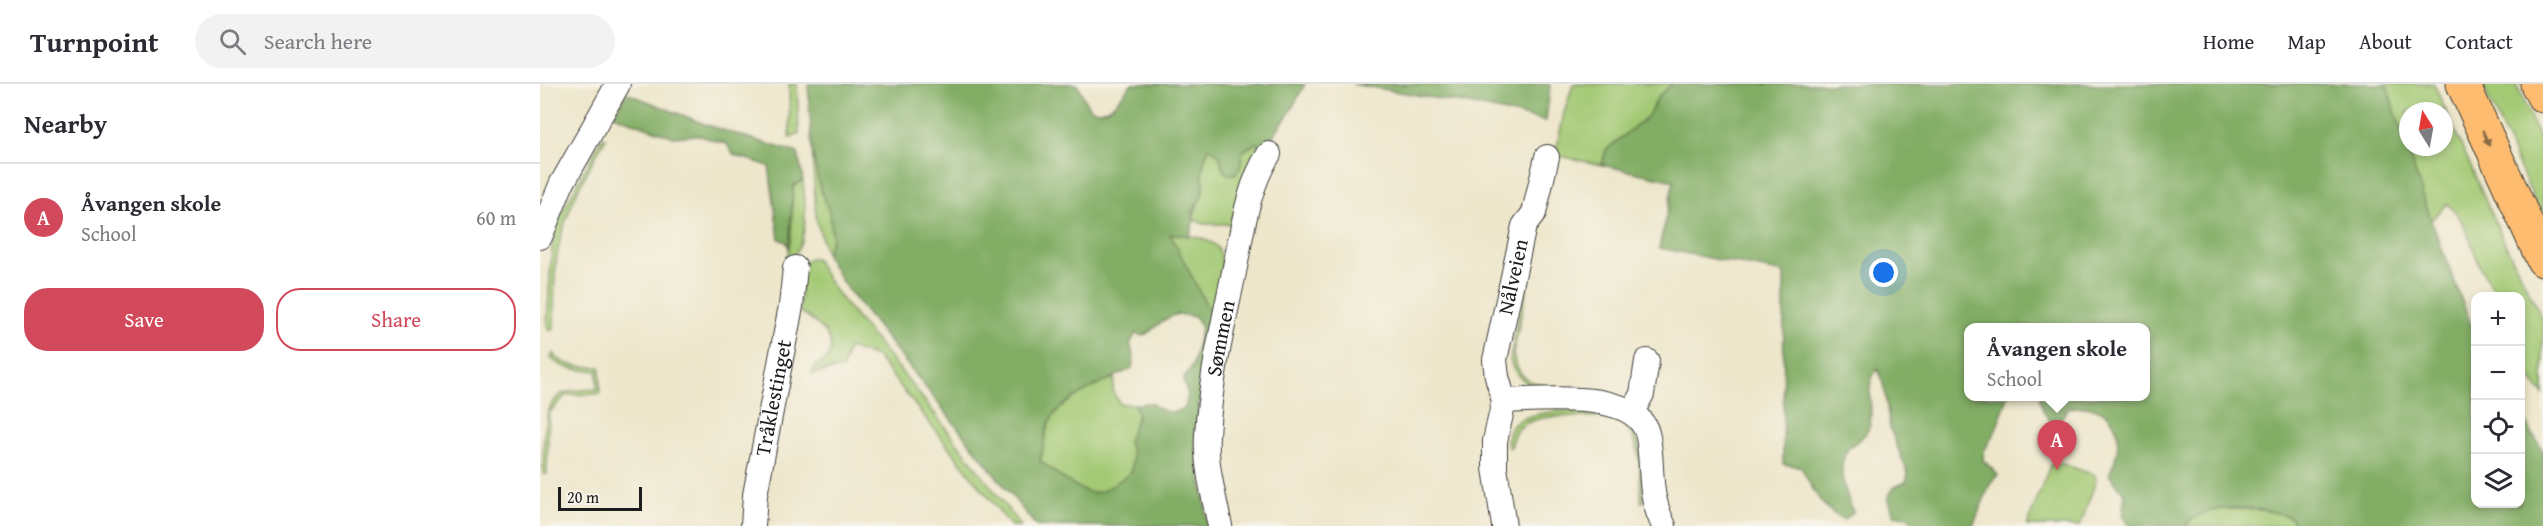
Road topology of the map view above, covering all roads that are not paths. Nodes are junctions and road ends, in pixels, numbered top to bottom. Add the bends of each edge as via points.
1 (618, 84) edge
2 (2463, 84) edge
3 (2537, 84) edge
4 (2543, 96) edge
5 (1269, 154) dead end
6 (1547, 157) dead end
7 (540, 237) edge
8 (2543, 260) edge
9 (795, 268) dead end
10 (1647, 361) dead end
11 (1504, 400) junction
12 (1632, 412) junction
13 (753, 526) edge
14 (1220, 526) edge
15 (1504, 526) edge
16 (1664, 526) edge

1 - 7 street via 561,185
2 -> 8 highway
3 - 4 highway
5 - 14 street, Sømmen via 1255,181 1240,240 1214,372 1207,437
6 - 11 street, Nålveien via 1534,213 1524,226 1495,360
9 - 13 street, Tråklestinget via 755,495
10 - 12 street via 1642,394
11 - 12 street via 1611,403
11 - 15 street, Nålveien via 1495,441
12 - 16 street via 1648,435 1651,486

